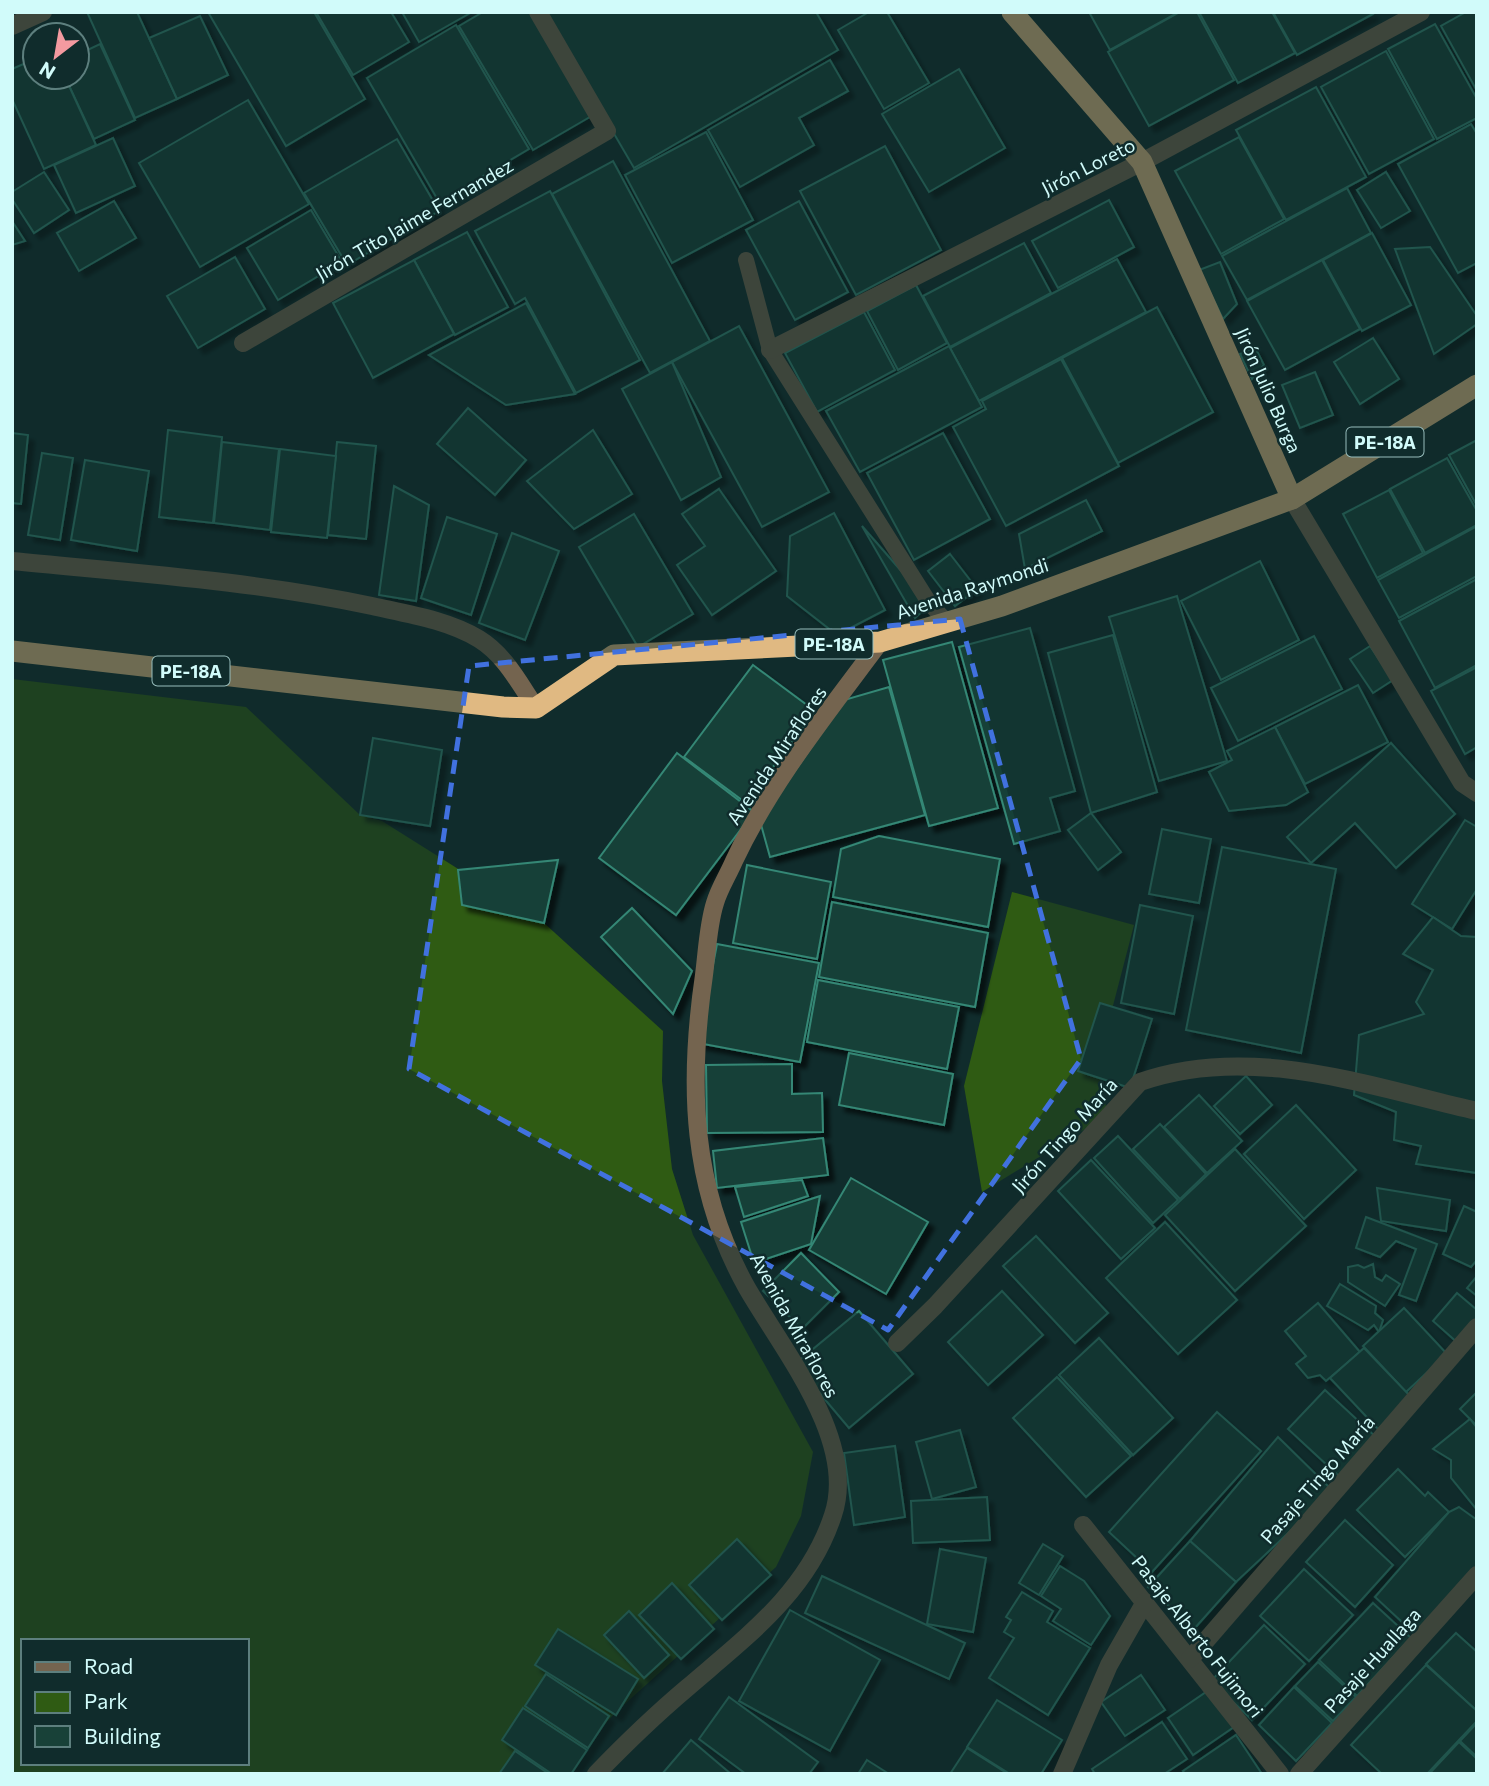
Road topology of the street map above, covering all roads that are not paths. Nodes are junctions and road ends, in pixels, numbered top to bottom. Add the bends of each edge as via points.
1 (43, 12) edge
2 (538, 12) edge
3 (1012, 12) edge
4 (1421, 12) edge
5 (12, 26) edge
6 (1142, 162) junction
7 (746, 260) dead end
8 (243, 342) dead end
9 (771, 350) junction
10 (1477, 385) edge
11 (1292, 499) junction
12 (12, 561) edge
13 (947, 622) junction
14 (880, 642) junction
15 (12, 651) edge
16 (536, 708) junction
17 (1472, 784) edge
18 (1477, 1111) edge
19 (1477, 1327) edge
20 (897, 1343) dead end
21 (1083, 1525) dead end
22 (1477, 1575) edge
23 (1145, 1602) junction
24 (1190, 1659) junction
25 (596, 1774) edge
26 (1063, 1774) edge
27 (1280, 1774) edge
28 (1299, 1774) edge

1 - 5 street
2 - 8 street, Jirón Tito Jaime Fernandez via 607,131
3 - 6 highway, Jirón Julio Burga
4 - 6 street, Jirón Loreto
6 - 9 street, Jirón Loreto
6 - 11 highway, Jirón Julio Burga
7 - 9 lane
9 - 13 lane via 930,604
10 - 11 highway, Avenida Raymondi / PE-18A
11 - 13 highway, Avenida Raymondi / PE-18A
11 - 17 street, Jirón Julio Burga
12 - 16 street via 292,589 435,621 462,631 505,660
13 - 14 highway, Avenida Raymondi / PE-18A
14 - 16 highway, Avenida Raymondi / PE-18A via 614,655
14 - 25 street, Avenida Miraflores via 803,747 742,844 715,903 695,1036 695,1116 708,1200 745,1284 823,1419 839,1469 834,1513 808,1569 780,1607 644,1725
15 - 16 highway, PE-18A
18 - 20 street, Jirón Tingo María via 1325,1076 1253,1065 1174,1070 1140,1082
19 - 24 street, Pasaje Tingo María
21 - 23 street, Pasaje Alberto Fujimori
22 - 28 street, Pasaje Huallaga
23 - 24 street, Pasaje Alberto Fujimori
23 - 26 street via 1109,1665
24 - 27 street, Pasaje Alberto Fujimori

